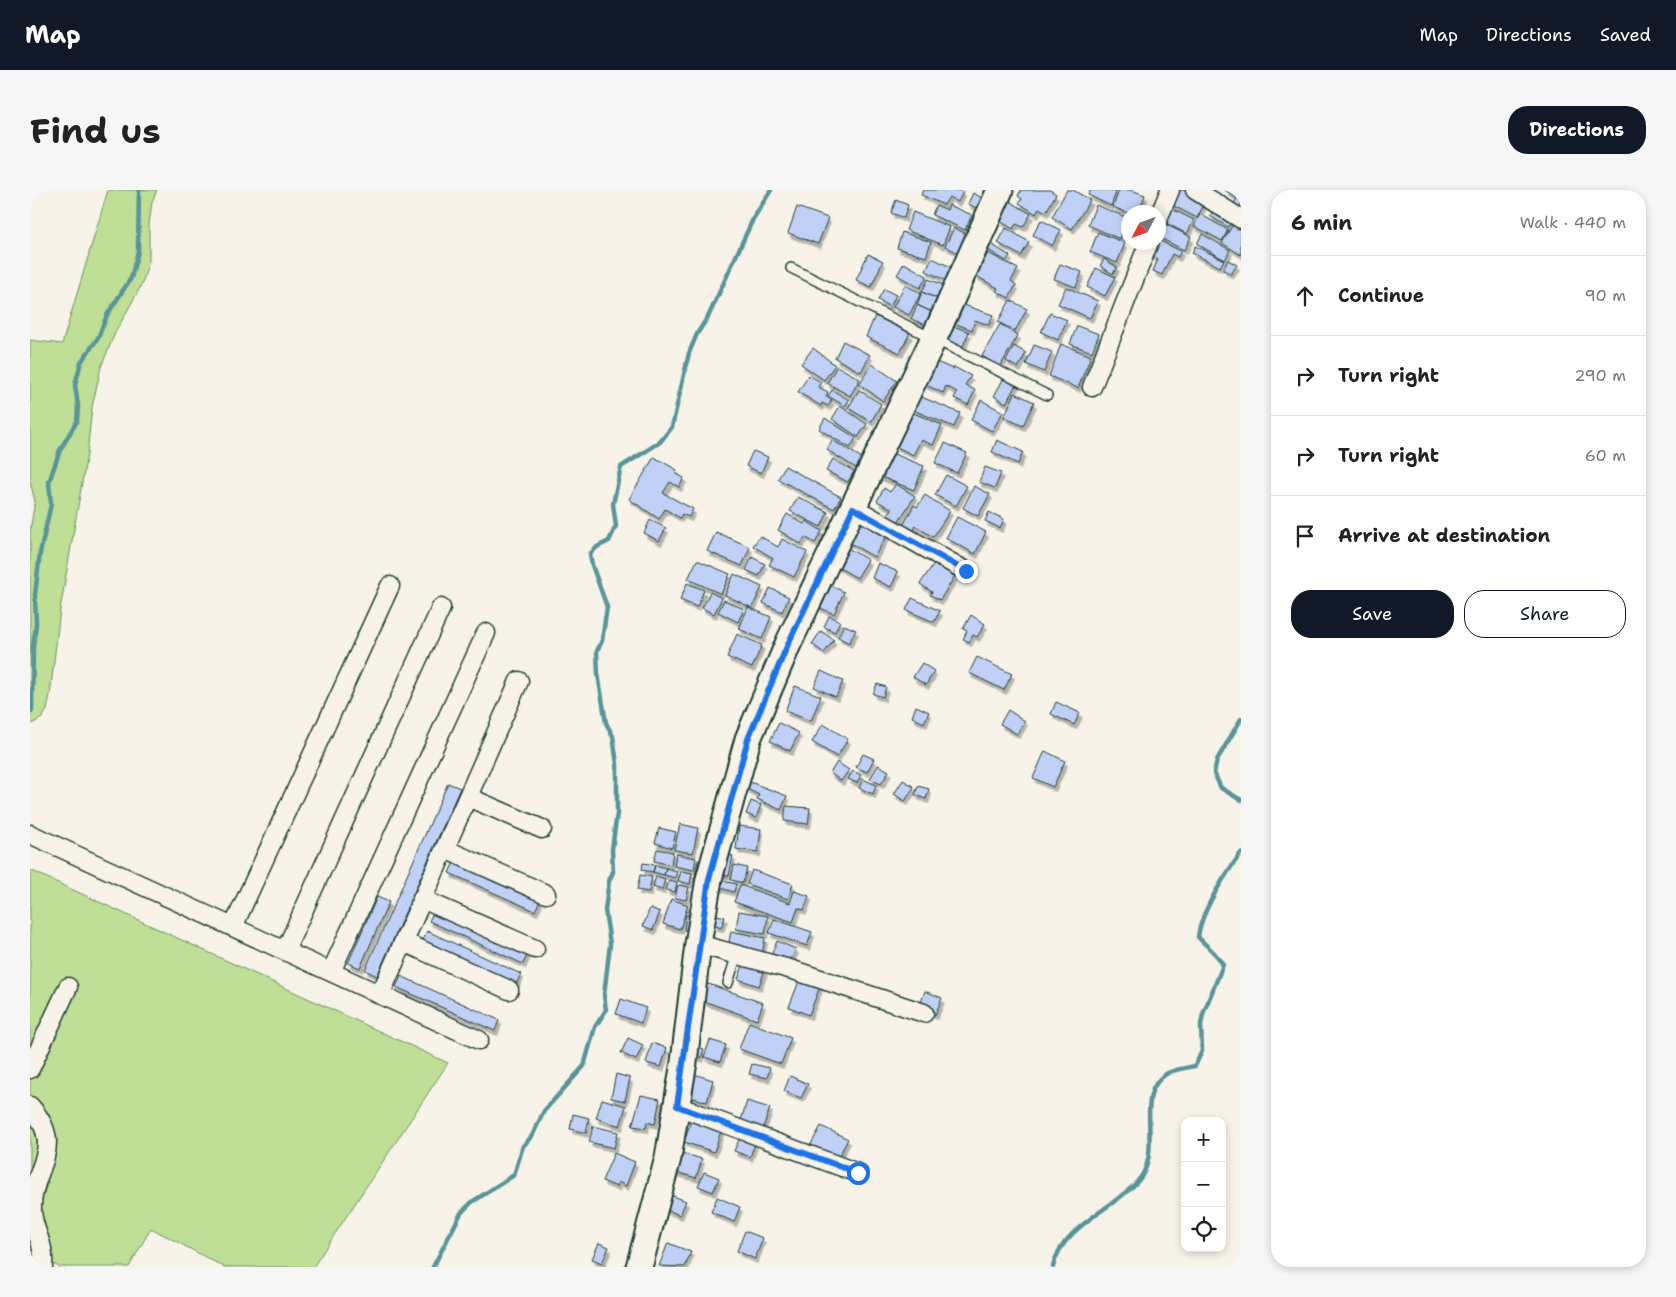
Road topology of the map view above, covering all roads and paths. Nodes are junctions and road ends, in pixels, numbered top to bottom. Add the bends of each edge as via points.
1 (1000, 190) edge
2 (1170, 190) edge
3 (1195, 190) edge
4 (1164, 205) edge
5 (1241, 219) edge
6 (1146, 250) edge
7 (791, 268) dead end
8 (934, 337) junction
9 (1092, 387) dead end
10 (1047, 395) dead end
11 (853, 508) junction
12 (966, 571) dead end
13 (390, 586) dead end
14 (441, 608) dead end
15 (486, 633) dead end
16 (519, 681) dead end
17 (468, 797) junction
18 (542, 829) dead end
19 (30, 834) edge
20 (445, 849) junction
21 (546, 894) dead end
22 (422, 900) junction
23 (233, 927) junction
24 (404, 942) junction
25 (698, 944) junction
26 (535, 949) dead end
27 (285, 951) junction
28 (738, 954) junction
29 (331, 972) junction
30 (728, 983) dead end
31 (68, 987) dead end
32 (509, 990) dead end
33 (380, 995) junction
34 (924, 1014) dead end
35 (479, 1040) dead end
36 (30, 1069) edge
37 (30, 1106) edge
38 (677, 1106) junction
39 (858, 1173) dead end
40 (43, 1267) edge
41 (638, 1267) edge

1 - 8 street
2 - 4 street
3 - 5 street
6 - 9 street
7 - 8 lane
8 - 10 lane
8 - 11 street
11 - 12 street
11 - 25 street via 788,644 748,739 709,879
13 - 23 street
14 - 27 street
15 - 29 street
16 - 17 street
17 - 18 street
17 - 20 street
19 - 23 street
20 - 21 street
20 - 22 street
22 - 24 street
22 - 26 street
23 - 27 street
24 - 32 street
24 - 33 street
25 - 28 street
25 - 38 street
27 - 29 street
28 - 30 lane
28 - 34 street
29 - 33 street
31 - 36 street
33 - 35 street
37 - 40 street via 45,1128 47,1146 33,1193 32,1209 34,1227 44,1251
38 - 39 street
38 - 41 street via 668,1158

